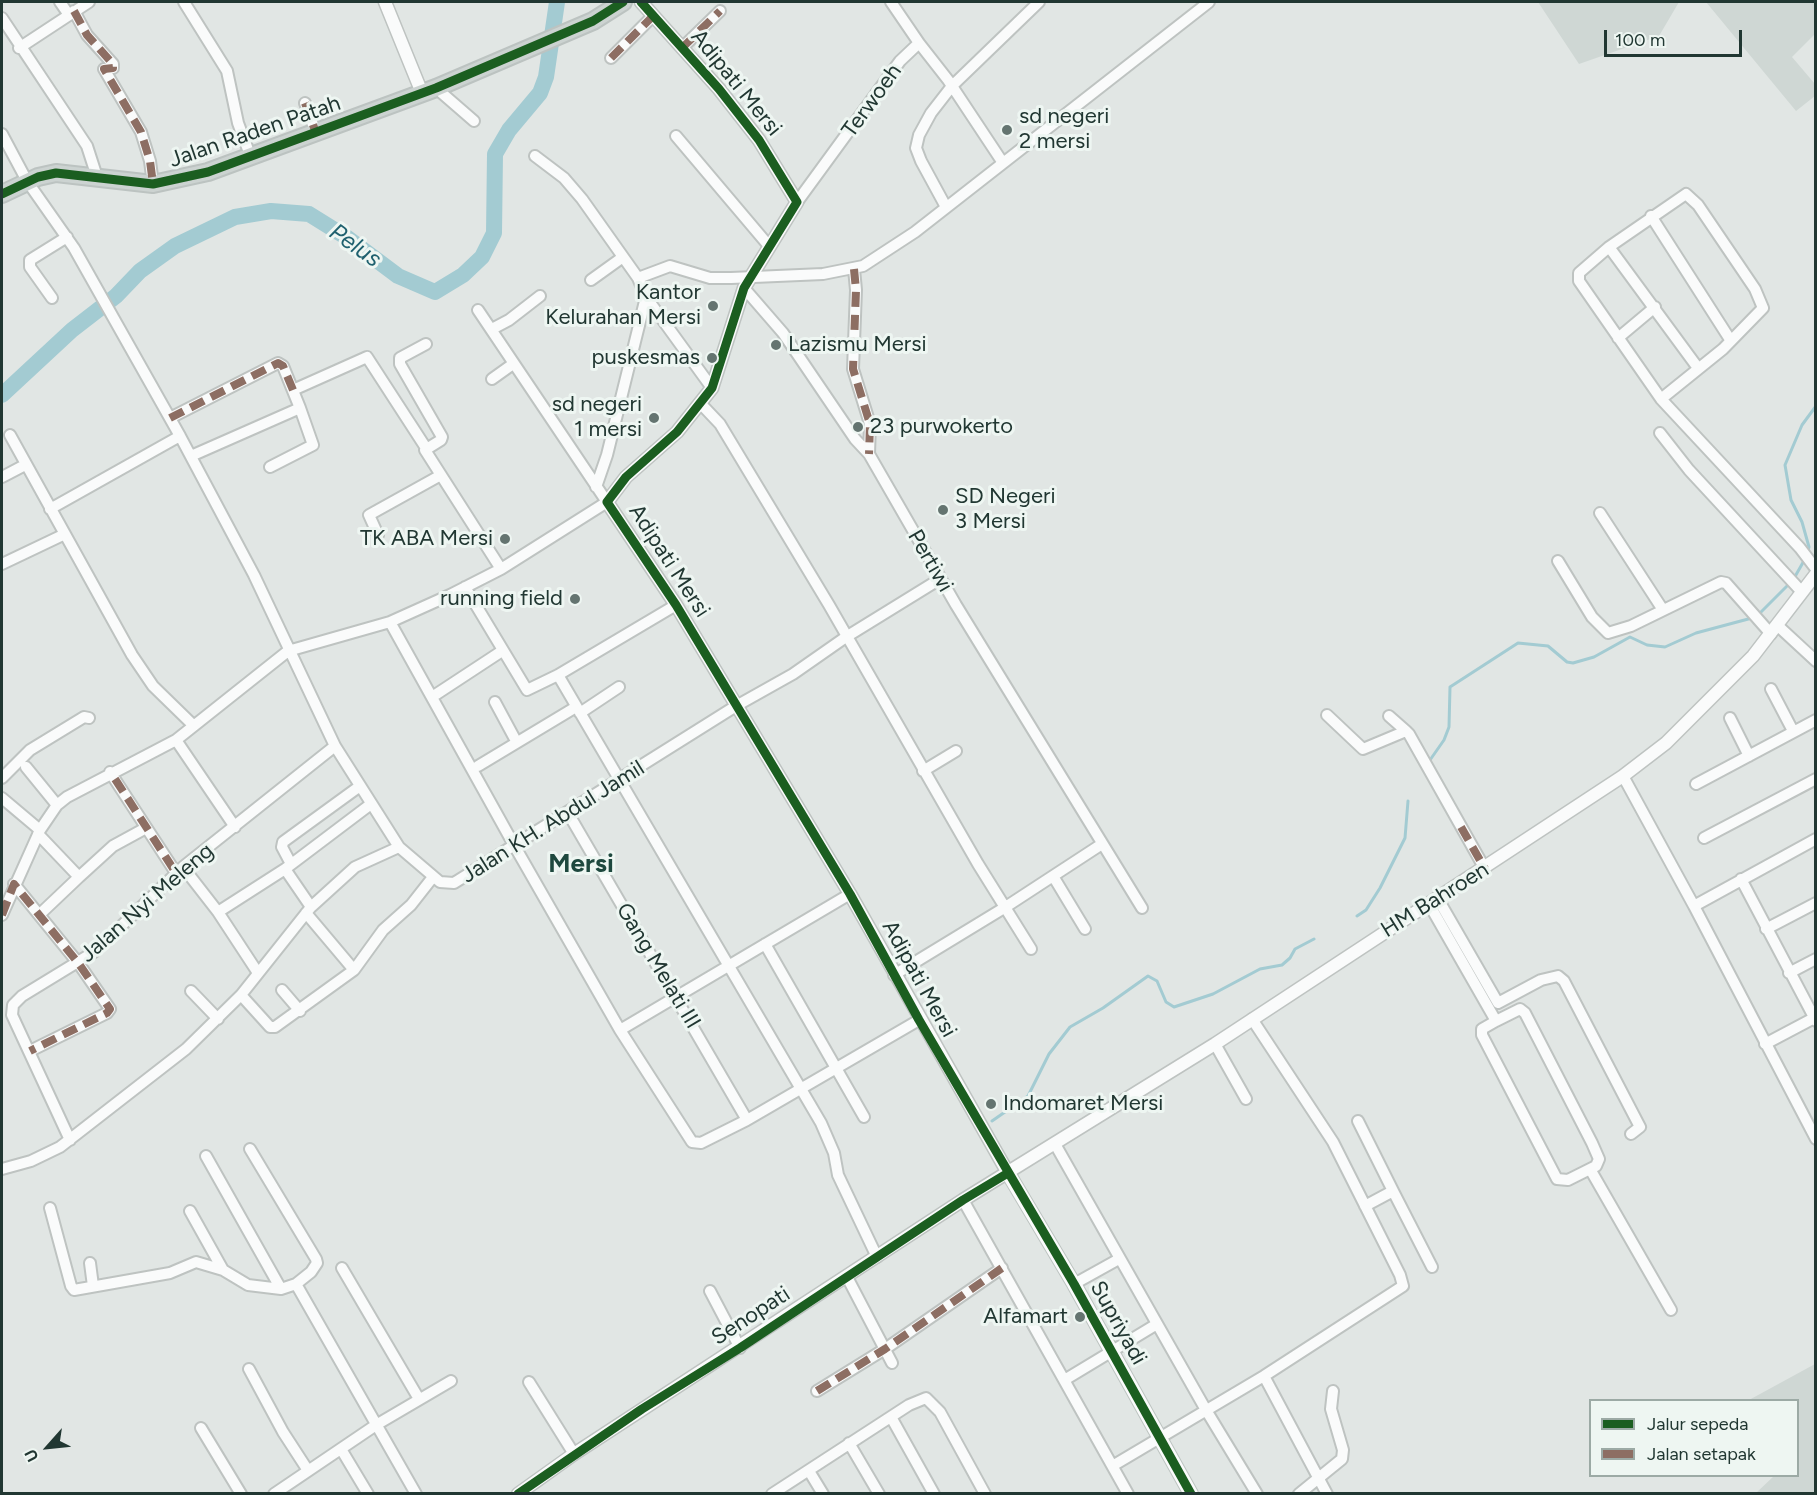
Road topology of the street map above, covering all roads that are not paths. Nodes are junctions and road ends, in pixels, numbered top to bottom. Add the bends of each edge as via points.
1 (60, 2) edge
2 (89, 2) edge
3 (184, 2) edge
4 (385, 2) edge
5 (623, 2) edge
6 (641, 2) edge
7 (891, 2) edge
8 (1039, 2) edge
9 (1209, 2) edge
10 (720, 11) dead end
11 (71, 13) junction
12 (653, 16) junction
13 (2, 18) edge
14 (7, 38) edge
15 (919, 43) junction
16 (683, 47) junction
17 (19, 48) junction
18 (611, 58) dead end
19 (950, 83) junction
20 (429, 91) junction
21 (305, 103) dead end
22 (474, 121) dead end
23 (316, 133) junction
24 (2, 134) edge
25 (676, 136) dead end
26 (250, 155) junction
27 (535, 156) dead end
28 (1003, 163) junction
29 (97, 177) junction
30 (27, 182) junction
31 (153, 184) junction
32 (2, 194) edge
33 (797, 202) junction
34 (946, 207) junction
35 (1651, 216) junction
36 (67, 237) junction
37 (769, 246) junction
38 (1609, 247) junction
39 (624, 257) junction
40 (854, 269) junction
41 (750, 276) junction
42 (638, 278) junction
43 (591, 280) dead end
44 (747, 292) junction
45 (540, 296) dead end
46 (646, 297) junction
47 (52, 298) dead end
48 (1655, 308) junction
49 (478, 310) dead end
50 (492, 329) junction
51 (1618, 338) junction
52 (1731, 341) junction
53 (426, 344) dead end
54 (513, 363) junction
55 (1698, 368) junction
56 (492, 379) dead end
57 (712, 388) junction
58 (293, 390) junction
59 (1661, 399) junction
60 (300, 408) junction
61 (707, 409) junction
62 (170, 418) junction
63 (1660, 433) dead end
64 (10, 435) dead end
65 (180, 436) junction
66 (426, 448) junction
67 (869, 454) junction
68 (191, 456) junction
69 (25, 465) junction
70 (270, 467) dead end
71 (441, 475) junction
72 (2, 477) edge
73 (596, 487) junction
74 (609, 505) junction
75 (50, 509) junction
76 (1600, 513) dead end
77 (65, 534) junction
78 (378, 535) dead end
79 (1558, 561) dead end
80 (2, 564) edge
81 (501, 569) junction
82 (1814, 569) edge
83 (940, 579) junction
84 (1799, 589) junction
85 (468, 592) junction
86 (676, 605) junction
87 (1663, 610) junction
88 (391, 624) junction
89 (1771, 628) junction
90 (846, 637) junction
91 (502, 651) junction
92 (291, 656) junction
93 (1815, 661) edge
94 (558, 675) junction
95 (619, 687) dead end
96 (1771, 688) dead end
97 (432, 697) junction
98 (495, 702) dead end
99 (736, 706) junction
100 (578, 710) junction
101 (1327, 715) dead end
102 (1389, 716) dead end
103 (89, 718) dead end
104 (1730, 718) dead end
105 (1815, 720) edge
106 (193, 725) junction
107 (1406, 731) junction
108 (1793, 731) junction
109 (516, 741) junction
110 (179, 744) junction
111 (336, 746) junction
112 (956, 750) dead end
113 (1749, 756) junction
114 (478, 766) dead end
115 (26, 767) dead end
116 (923, 771) junction
117 (112, 775) junction
118 (1623, 776) junction
119 (2, 778) edge
120 (1815, 779) edge
121 (620, 780) junction
122 (1696, 784) dead end
123 (360, 786) junction
124 (2, 798) edge
125 (57, 804) junction
126 (371, 804) junction
127 (568, 813) junction
128 (146, 828) junction
129 (235, 828) junction
130 (41, 835) junction
131 (1704, 838) dead end
132 (1815, 839) edge
133 (1102, 844) junction
134 (514, 845) junction
135 (399, 847) junction
136 (288, 867) junction
137 (1485, 869) junction
138 (180, 870) junction
139 (1053, 876) junction
140 (79, 877) junction
141 (433, 877) junction
142 (1741, 879) junction
143 (19, 890) junction
144 (850, 894) junction
145 (1433, 902) junction
146 (1815, 903) edge
147 (1694, 906) junction
148 (1004, 908) junction
149 (1142, 908) dead end
150 (309, 910) junction
151 (218, 912) junction
152 (2, 915) edge
153 (40, 915) junction
154 (1086, 929) dead end
155 (1766, 929) junction
156 (765, 944) junction
157 (1031, 950) dead end
158 (1815, 959) edge
159 (79, 964) junction
160 (729, 966) junction
161 (354, 970) junction
162 (258, 973) junction
163 (1789, 973) junction
164 (894, 975) junction
165 (282, 990) dead end
166 (191, 991) dead end
167 (242, 995) junction
168 (677, 997) junction
169 (300, 1011) junction
170 (218, 1019) junction
171 (1252, 1019) junction
172 (1815, 1019) edge
173 (919, 1020) junction
174 (1496, 1021) junction
175 (620, 1030) junction
176 (1215, 1044) junction
177 (1765, 1044) junction
178 (30, 1051) junction
179 (837, 1069) junction
180 (802, 1089) junction
181 (1246, 1099) dead end
182 (864, 1117) dead end
183 (747, 1120) junction
184 (1358, 1120) dead end
185 (1631, 1134) dead end
186 (1815, 1139) edge
187 (70, 1140) junction
188 (1055, 1144) junction
189 (250, 1149) dead end
190 (206, 1156) dead end
191 (2, 1169) edge
192 (1590, 1169) junction
193 (1008, 1173) junction
194 (1393, 1191) junction
195 (963, 1200) junction
196 (1365, 1206) junction
197 (50, 1208) dead end
198 (190, 1211) dead end
199 (878, 1257) junction
200 (1119, 1259) junction
201 (90, 1263) dead end
202 (1432, 1267) dead end
203 (342, 1268) dead end
204 (1002, 1268) junction
205 (223, 1270) junction
206 (847, 1277) junction
207 (296, 1284) junction
208 (1074, 1284) junction
209 (93, 1286) junction
210 (281, 1289) junction
211 (710, 1291) dead end
212 (1671, 1310) dead end
213 (1157, 1324) junction
214 (740, 1348) junction
215 (885, 1349) junction
216 (1112, 1351) junction
217 (892, 1363) dead end
218 (249, 1369) dead end
219 (1264, 1376) junction
220 (1066, 1379) junction
221 (451, 1381) dead end
222 (529, 1382) dead end
223 (817, 1391) dead end
224 (1333, 1391) dead end
225 (419, 1400) junction
226 (1206, 1410) junction
227 (891, 1417) junction
228 (376, 1425) junction
229 (201, 1428) dead end
230 (1159, 1438) junction
231 (849, 1443) junction
232 (341, 1449) junction
233 (574, 1454) junction
234 (1114, 1465) junction
235 (307, 1469) junction
236 (809, 1471) junction
237 (1319, 1479) junction
238 (241, 1494) edge
239 (274, 1494) edge
240 (368, 1494) edge
241 (416, 1494) edge
242 (518, 1494) edge
243 (772, 1494) edge
244 (822, 1494) edge
245 (879, 1494) edge
246 (934, 1494) edge
247 (985, 1494) edge
248 (1128, 1494) edge
249 (1191, 1494) edge
250 (1257, 1494) edge
251 (1299, 1494) edge
252 (1327, 1494) edge

1 - 11 street
2 - 11 street
3 - 26 street via 227,71 238,123
4 - 20 street
5 - 20 main road, Jalan Raden Patah via 593,21
6 - 12 street, Adipati Mersi
7 - 15 street, Terwoeh
8 - 19 street
9 - 28 street
10 - 16 street
11 - 17 street
11 - 31 street via 113,64 113,68 104,69 141,132
12 - 16 street, Adipati Mersi
12 - 18 street
13 - 14 street
14 - 17 street
15 - 19 street
15 - 33 street, Terwoeh via 900,61
16 - 33 street, Adipati Mersi via 759,140
17 - 29 street via 87,146
19 - 28 street
19 - 34 street via 916,142 921,161
20 - 22 street
20 - 23 main road, Jalan Raden Patah
21 - 23 street
23 - 26 main road, Jalan Raden Patah
24 - 30 street, Jalan KH. Abdul Jamil
25 - 37 street
26 - 31 main road, Jalan Raden Patah via 208,172
27 - 39 street via 564,178
28 - 34 street
29 - 30 main road, Jalan Raden Patah via 56,173
29 - 31 main road, Jalan Raden Patah
30 - 32 main road, Jalan Raden Patah
30 - 36 street, Jalan KH. Abdul Jamil
33 - 37 street, Adipati Mersi
34 - 40 street via 915,232
35 - 38 street
35 - 52 street
35 - 52 street via 1680,195 1692,197 1755,289 1763,308
36 - 47 street via 30,260 30,267
36 - 62 street, Jalan KH. Abdul Jamil
37 - 41 street, Adipati Mersi
38 - 48 street
38 - 51 street via 1579,273 1579,281
39 - 42 street
39 - 43 street
40 - 41 street
40 - 67 street via 853,369 870,424
41 - 42 street via 710,278 670,266
41 - 44 street, Adipati Mersi
42 - 46 street
44 - 57 street, Adipati Mersi
44 - 67 street, Pertiwi via 783,333
45 - 50 street
46 - 57 street
46 - 73 street
48 - 51 street
48 - 55 street
49 - 50 street
50 - 54 street
51 - 59 street
52 - 55 street
53 - 66 street via 400,358 442,436
54 - 56 street
54 - 73 street
55 - 59 street
57 - 61 street, Adipati Mersi
58 - 60 street
58 - 62 street via 278,363
58 - 66 street via 368,357
59 - 82 street via 1800,548
60 - 68 street
60 - 70 street via 314,445
61 - 74 street, Adipati Mersi via 626,477
61 - 90 street
62 - 65 street, Jalan KH. Abdul Jamil
63 - 84 street
64 - 69 street
65 - 68 street, Jalan KH. Abdul Jamil
65 - 75 street
66 - 71 street
67 - 83 street, Pertiwi
68 - 92 street, Jalan KH. Abdul Jamil via 254,574
69 - 72 street
69 - 75 street
71 - 78 street via 369,515
71 - 81 street
73 - 74 street
74 - 81 street
74 - 86 street, Adipati Mersi
75 - 77 street
76 - 87 street
77 - 80 street
77 - 106 street via 132,655 153,686
79 - 87 street via 1592,617 1608,633
81 - 85 street
82 - 84 street, HM Bahroen
83 - 90 street, Jalan KH. Abdul Jamil
83 - 133 street, Pertiwi
84 - 89 street, HM Bahroen
85 - 88 street
85 - 91 street
86 - 94 street
86 - 99 street, Adipati Mersi
87 - 89 street via 1720,582 1726,583
88 - 92 street
88 - 97 street
89 - 93 street
89 - 118 street, HM Bahroen via 1753,656 1666,743
90 - 99 street, Jalan KH. Abdul Jamil via 793,674
90 - 116 street
91 - 94 street via 527,690
91 - 97 street
92 - 106 street
92 - 111 street, Jalan KH. Abdul Jamil
94 - 100 street
95 - 100 street
96 - 108 street
97 - 134 street
98 - 109 street
99 - 121 street, Jalan KH. Abdul Jamil
99 - 144 street, Adipati Mersi
100 - 109 street
100 - 121 street
101 - 107 street via 1363,749
102 - 107 street
103 - 119 street via 84,717 30,750
104 - 113 street
105 - 108 street
106 - 110 street
107 - 137 street
108 - 113 street
109 - 114 street
110 - 117 street
110 - 129 street
111 - 123 street, Jalan KH. Abdul Jamil
111 - 129 street, Jalan Nyi Meleng
112 - 116 street
113 - 122 street
115 - 125 street
116 - 148 street
117 - 125 street
117 - 128 street
118 - 137 street, HM Bahroen
118 - 147 street
120 - 131 street
121 - 127 street, Jalan KH. Abdul Jamil
121 - 160 street
123 - 126 street, Jalan KH. Abdul Jamil
123 - 136 street via 283,842
124 - 130 street
125 - 130 street
126 - 135 street, Jalan KH. Abdul Jamil
126 - 136 street
127 - 134 street, Jalan KH. Abdul Jamil
127 - 168 street, Gang Melati III
128 - 138 street
128 - 140 street via 113,846
129 - 138 street, Jalan Nyi Meleng
130 - 140 street
130 - 143 street
132 - 142 street
133 - 139 street
133 - 149 street, Pertiwi
134 - 141 street, Jalan KH. Abdul Jamil via 454,883
134 - 175 street
135 - 141 street, Jalan KH. Abdul Jamil
135 - 150 street via 355,867
136 - 150 street
136 - 151 street
137 - 145 street, HM Bahroen
138 - 151 street
138 - 159 street, Jalan Nyi Meleng
139 - 148 street
139 - 154 street
140 - 153 street
141 - 161 street via 411,905 383,930
142 - 147 street
142 - 155 street
143 - 152 street
143 - 153 street
144 - 156 street
144 - 164 street, Adipati Mersi
145 - 171 street, HM Bahroen
145 - 174 street
145 - 185 street via 1497,1002 1541,980 1558,976 1564,981 1640,1127
146 - 155 street
147 - 177 street
148 - 157 street
148 - 164 street
150 - 161 street
150 - 162 street
151 - 162 street
153 - 159 street
155 - 163 street
156 - 160 street
156 - 179 street
158 - 163 street
159 - 178 street, Jalan Nyi Meleng via 13,1005 12,1015
159 - 178 street via 109,1012
160 - 168 street
160 - 180 street
161 - 169 street
162 - 167 street
163 - 172 street
164 - 173 street, Adipati Mersi
165 - 169 street
166 - 170 street
167 - 169 street via 272,1028
167 - 170 street
168 - 175 street
168 - 183 street, Gang Melati III
170 - 187 street
171 - 176 street, HM Bahroen
171 - 196 street via 1333,1142
172 - 177 street
173 - 179 street
173 - 193 street, Adipati Mersi
174 - 192 street via 1520,1009 1525,1013 1598,1156 1599,1163
174 - 192 street via 1482,1029 1482,1035 1557,1179 1568,1180
175 - 183 street via 692,1142 701,1143
176 - 181 street
176 - 188 street, HM Bahroen
177 - 186 street
178 - 187 street, Jalan Nyi Meleng
179 - 180 street
179 - 182 street
180 - 183 street
180 - 199 street via 832,1145 838,1175
184 - 194 street
187 - 191 street via 49,1153
188 - 193 street, HM Bahroen
188 - 200 street
189 - 207 street via 316,1259 311,1272
190 - 210 street
192 - 212 street
193 - 195 street, Senopati
193 - 208 main road, Supriyadi
194 - 196 street
194 - 202 street
195 - 199 street, Senopati
195 - 204 street
196 - 219 street via 1403,1286
197 - 209 street via 72,1288
198 - 205 street
199 - 206 street, Senopati
200 - 208 street
200 - 213 street
201 - 209 street
203 - 225 street
204 - 215 street
204 - 220 street
205 - 209 street via 196,1262 170,1273
205 - 210 street via 248,1285
206 - 214 street, Senopati
206 - 215 street
207 - 210 street
207 - 228 street
208 - 216 main road, Supriyadi
211 - 214 street
213 - 216 street
213 - 226 street
214 - 233 street, Senopati
215 - 217 street
215 - 223 street
216 - 220 street
216 - 230 main road, Supriyadi
218 - 235 street
219 - 226 street
219 - 237 street
220 - 234 street
221 - 225 street
222 - 233 street
224 - 237 street via 1331,1409 1343,1455
225 - 228 street
226 - 230 street
226 - 250 street
227 - 231 street
227 - 246 street
227 - 247 street via 922,1398 930,1400
228 - 232 street
228 - 241 street
229 - 238 street
230 - 234 street
230 - 249 main road, Supriyadi
231 - 236 street
231 - 245 street
232 - 235 street
232 - 240 street
233 - 242 street, Senopati
234 - 248 street
235 - 239 street
236 - 243 street
236 - 244 street
237 - 251 street
237 - 252 street

